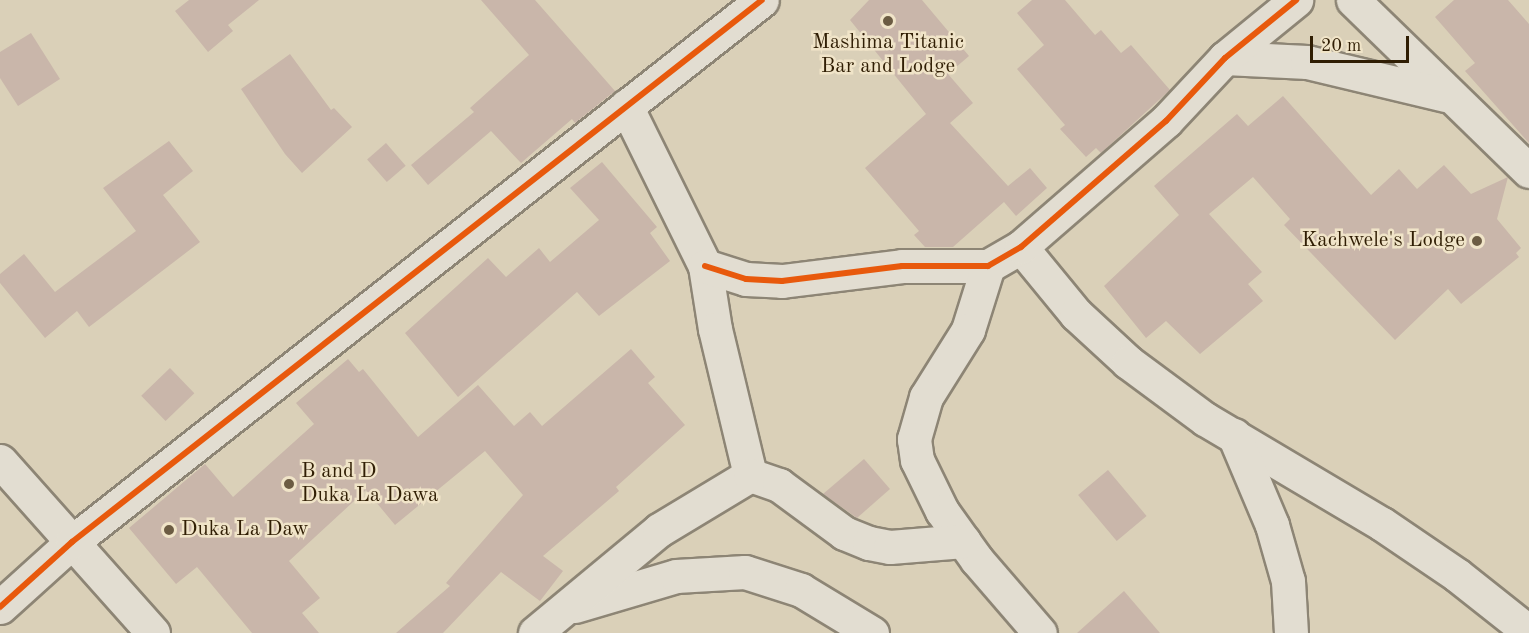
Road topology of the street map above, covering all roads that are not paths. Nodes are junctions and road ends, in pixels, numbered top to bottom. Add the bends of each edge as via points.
1 (762, 0) edge
2 (1296, 0) edge
3 (1353, 0) edge
4 (1225, 58) junction
5 (1448, 96) junction
6 (626, 106) junction
7 (1529, 171) edge
8 (1021, 247) junction
9 (705, 266) junction
10 (988, 266) junction
11 (1234, 435) junction
12 (0, 461) edge
13 (750, 475) junction
14 (964, 541) junction
15 (72, 542) junction
16 (0, 607) edge
17 (562, 610) junction
18 (1522, 626) edge
19 (153, 633) edge
20 (536, 633) edge
21 (872, 633) edge
22 (1040, 633) edge
23 (1291, 633) edge

1 - 6 street
2 - 4 street
3 - 5 street
4 - 5 street via 1307,62
4 - 8 street via 1166,121
5 - 7 street
6 - 9 street
6 - 15 street
8 - 10 street
8 - 11 street via 1076,314 1128,363
9 - 10 street via 746,279 782,281 902,266
9 - 13 street via 715,329
10 - 14 street via 968,330 926,397 914,439 917,460 942,511
11 - 18 street via 1382,524
11 - 23 street via 1272,525 1288,581
12 - 15 street
13 - 14 street via 779,485 844,533 868,543 890,547
13 - 17 street via 659,530
14 - 22 street
15 - 16 street
15 - 19 street
17 - 20 street
17 - 21 street via 676,576 745,572 801,590

